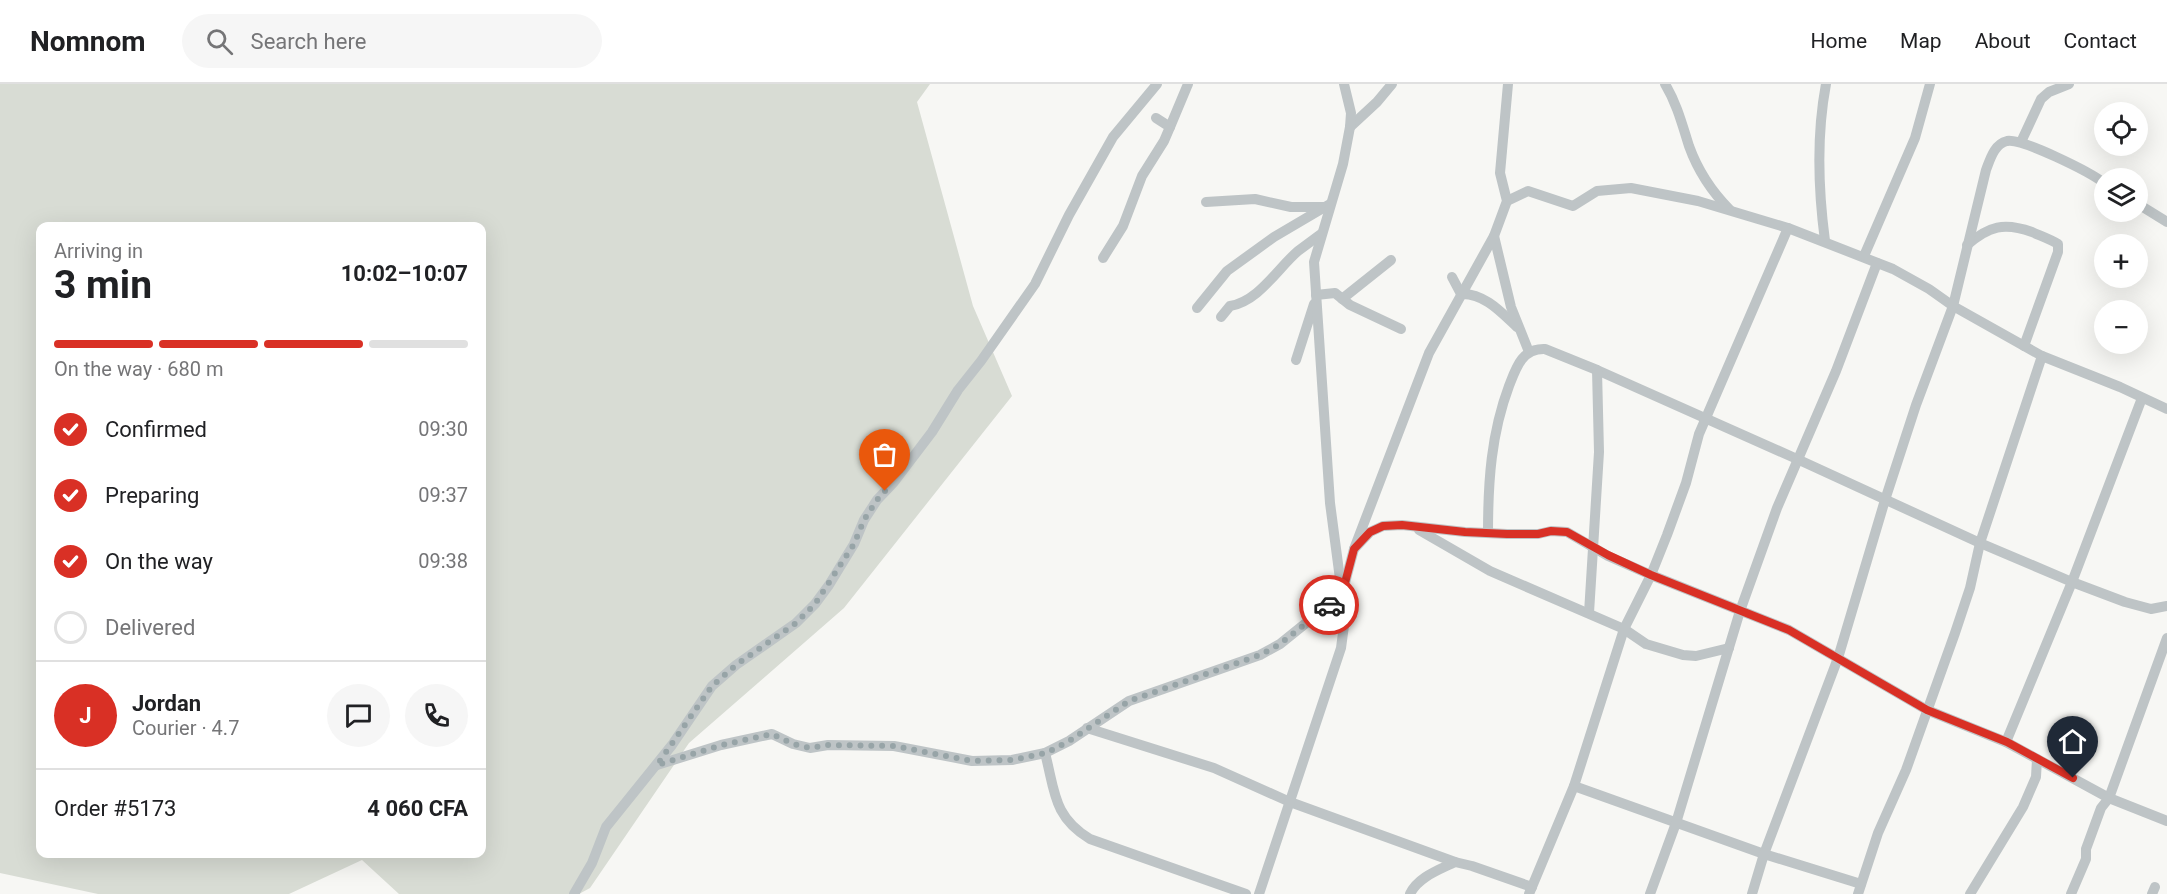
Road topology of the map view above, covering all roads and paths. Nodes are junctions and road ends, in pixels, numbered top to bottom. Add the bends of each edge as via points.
1 (1157, 84) edge
2 (1188, 84) edge
3 (1344, 84) edge
4 (1392, 84) edge
5 (1508, 84) edge
6 (1665, 84) edge
7 (1826, 84) edge
8 (1930, 84) edge
9 (2069, 84) edge
10 (1156, 118) dead end
11 (1170, 126) junction
12 (1350, 126) junction
13 (2021, 142) junction
14 (2094, 177) edge
15 (1507, 201) junction
16 (1206, 202) dead end
17 (1327, 205) junction
18 (2148, 210) edge
19 (1730, 211) junction
20 (2167, 222) edge
21 (1788, 228) junction
22 (1321, 234) junction
23 (1494, 236) junction
24 (1825, 241) junction
25 (1967, 245) junction
26 (1864, 256) junction
27 (1103, 258) dead end
28 (1390, 260) dead end
29 (1877, 262) junction
30 (1452, 277) dead end
31 (1461, 294) junction
32 (1316, 297) junction
33 (1342, 299) junction
34 (1953, 306) junction
35 (1197, 308) dead end
36 (1221, 317) dead end
37 (1401, 329) dead end
38 (1520, 329) junction
39 (2024, 346) junction
40 (1529, 352) junction
41 (2042, 356) junction
42 (1296, 360) dead end
43 (1597, 370) junction
44 (2142, 398) junction
45 (2167, 409) edge
46 (1705, 418) junction
47 (1797, 459) junction
48 (1885, 500) junction
49 (1416, 528) junction
50 (1488, 533) junction
51 (1980, 543) junction
52 (1593, 546) junction
53 (1354, 549) junction
54 (1651, 575) junction
55 (2072, 582) junction
56 (1342, 594) junction
57 (2167, 606) edge
58 (1740, 611) junction
59 (1589, 613) junction
60 (1624, 629) junction
61 (2167, 638) edge
62 (1729, 648) junction
63 (1838, 658) junction
64 (1927, 710) junction
65 (1087, 728) junction
66 (2007, 742) junction
67 (1046, 753) junction
68 (2037, 759) junction
69 (657, 765) junction
70 (1574, 786) junction
71 (2109, 798) junction
72 (1290, 802) junction
73 (2167, 821) edge
74 (1676, 823) junction
75 (1764, 854) junction
76 (1455, 862) junction
77 (1860, 889) edge
78 (1530, 891) edge
79 (574, 894) edge
80 (1246, 894) edge
81 (1258, 894) edge
82 (1410, 894) edge
83 (1650, 894) edge
84 (1752, 894) edge
85 (1970, 894) edge
86 (2071, 894) edge

1 - 69 street via 1113,136 1035,284 932,432 877,500 829,585 796,623 712,686
2 - 11 street
3 - 12 street
4 - 12 street
5 - 15 street via 1500,173
6 - 19 street via 1701,173
7 - 24 street via 1818,153
8 - 26 street via 1915,138
9 - 13 street via 2041,99
10 - 11 street
11 - 27 street
12 - 17 street via 1343,164
13 - 14 street
13 - 25 street via 2007,141 1993,152
15 - 19 street via 1528,191 1573,206 1597,192 1631,188
15 - 23 street
16 - 17 street via 1255,199 1291,207
17 - 22 street
17 - 35 street via 1227,271
18 - 20 street
19 - 21 street
21 - 24 street
21 - 46 street
22 - 32 street via 1314,262
22 - 36 street via 1262,288 1230,306
23 - 31 street
23 - 38 street
24 - 26 street
25 - 34 street
25 - 39 street via 1980,234 2005,226 2016,226 2058,244
26 - 29 street
28 - 33 street
29 - 34 street
29 - 47 street via 1836,371
30 - 31 street
31 - 38 street via 1487,301
31 - 53 street via 1429,353
32 - 33 street via 1335,293
32 - 42 street
32 - 56 street via 1330,503
33 - 37 street
34 - 39 street
34 - 48 street
38 - 40 street
39 - 41 street
40 - 43 street via 1545,349
40 - 50 street via 1518,364 1495,431 1488,481
41 - 44 street
41 - 51 street
43 - 46 street
43 - 52 street via 1599,452
44 - 45 street
44 - 55 street
46 - 47 street
46 - 54 street via 1686,483
47 - 48 street
47 - 58 street
48 - 51 street
48 - 63 street
49 - 50 street
49 - 53 street via 1383,526 1370,532
49 - 59 street via 1490,571
50 - 52 street via 1567,532
51 - 55 street
51 - 64 street via 1970,588
52 - 54 street
52 - 59 street
53 - 56 street
54 - 58 street
54 - 60 street
55 - 57 street via 2151,609
55 - 66 street
56 - 65 street via 1280,644 1260,655 1129,701
56 - 72 street via 1345,618 1341,648
58 - 62 street
58 - 63 street via 1789,630
59 - 60 street
60 - 62 street via 1646,644 1683,655
60 - 70 street
61 - 71 street
62 - 74 street
63 - 64 street
63 - 75 street
64 - 66 street
64 - 77 street
65 - 67 street
65 - 72 street via 1214,768
66 - 68 street
67 - 69 street via 1012,760 972,761 894,746 810,748 772,734
67 - 80 street via 1058,806 1077,832
68 - 71 street
68 - 85 street via 2036,777 2023,807
69 - 79 street via 606,826 592,863
70 - 74 street
70 - 78 street
71 - 73 street
71 - 86 street via 2101,808
72 - 76 street
72 - 81 street
74 - 75 street
74 - 83 street
75 - 77 street
75 - 84 street
76 - 78 street
76 - 82 street via 1426,876

